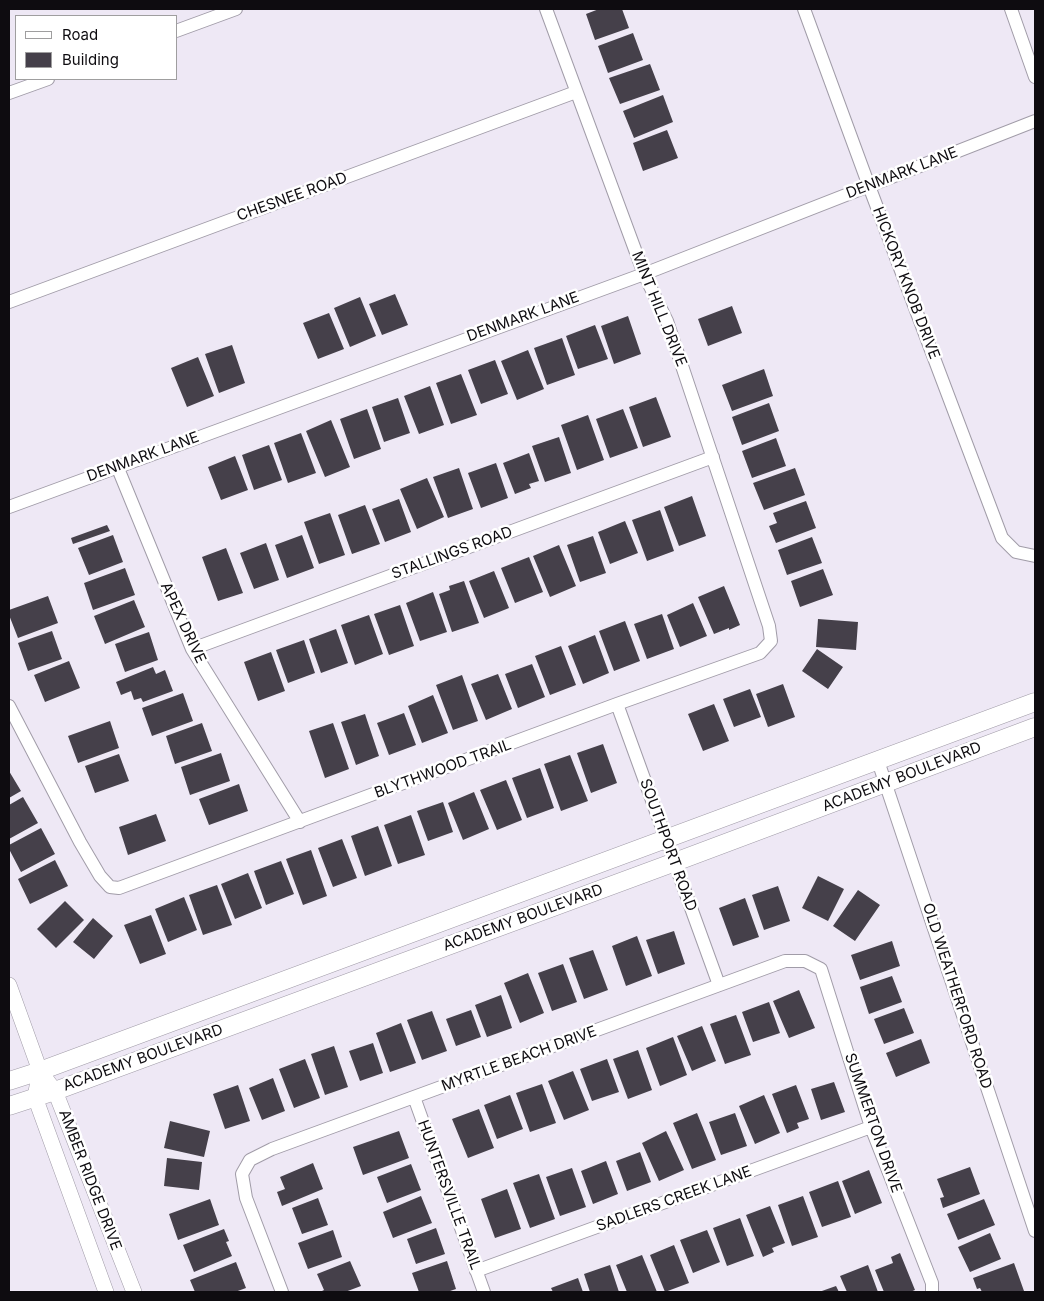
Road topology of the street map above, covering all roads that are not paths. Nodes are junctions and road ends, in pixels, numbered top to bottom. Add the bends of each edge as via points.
1 (236, 9) edge
2 (546, 9) edge
3 (804, 9) edge
4 (1011, 9) edge
5 (178, 30) edge
6 (1035, 77) edge
7 (45, 80) edge
8 (576, 92) junction
9 (9, 93) edge
10 (1035, 121) edge
11 (869, 186) junction
12 (644, 274) junction
13 (9, 302) edge
14 (712, 457) junction
15 (116, 466) junction
16 (9, 507) edge
17 (1035, 556) edge
18 (771, 641) joint
19 (192, 649) junction
20 (1035, 702) edge
21 (617, 704) junction
22 (9, 706) edge
23 (1035, 726) edge
24 (878, 761) junction
25 (886, 784) junction
26 (300, 822) junction
27 (667, 840) junction
28 (675, 862) junction
29 (805, 961) joint
30 (9, 985) edge
31 (719, 985) junction
32 (40, 1071) junction
33 (9, 1081) edge
34 (55, 1091) junction
35 (35, 1097) junction
36 (414, 1097) junction
37 (9, 1106) edge
38 (872, 1127) junction
39 (1035, 1231) edge
40 (476, 1271) junction
41 (106, 1292) edge
42 (134, 1292) edge
43 (282, 1292) edge
44 (484, 1292) edge
45 (932, 1292) edge

1 - 5 street
2 - 8 street, MINT HILL DRIVE
3 - 11 street, HICKORY KNOB DRIVE
4 - 6 street
7 - 9 street
8 - 12 street, MINT HILL DRIVE
8 - 13 street, CHESNEE ROAD
10 - 11 street, DENMARK LANE
11 - 12 street, DENMARK LANE
11 - 17 street, HICKORY KNOB DRIVE via 1002,538 1016,552
12 - 14 street, MINT HILL DRIVE via 667,321
12 - 15 street, DENMARK LANE
14 - 18 street, MINT HILL DRIVE via 769,626
14 - 19 street, STALLINGS ROAD
15 - 16 street, DENMARK LANE
15 - 19 street, APEX DRIVE
18 - 21 street, BLYTHWOOD TRAIL via 760,653
19 - 26 street, APEX DRIVE
20 - 24 main road, ACADEMY BOULEVARD
21 - 26 street, BLYTHWOOD TRAIL
21 - 27 street, SOUTHPORT ROAD
22 - 26 street, BLYTHWOOD TRAIL via 80,842 110,887 120,888 136,883
23 - 25 main road, ACADEMY BOULEVARD
24 - 25 street, OLD WEATHERFORD ROAD
24 - 27 main road, ACADEMY BOULEVARD
25 - 28 main road, ACADEMY BOULEVARD
25 - 39 street, OLD WEATHERFORD ROAD
27 - 28 street, SOUTHPORT ROAD
27 - 32 main road, ACADEMY BOULEVARD
28 - 31 street, SOUTHPORT ROAD
28 - 34 main road, ACADEMY BOULEVARD
29 - 31 street, MYRTLE BEACH DRIVE via 785,961
29 - 38 street, SUMMERTON DRIVE via 821,969
30 - 32 street, AMBER RIDGE DRIVE
31 - 36 street, MYRTLE BEACH DRIVE
32 - 33 main road, ACADEMY BOULEVARD
32 - 34 street, AMBER RIDGE DRIVE
32 - 35 street
34 - 35 main road, ACADEMY BOULEVARD
34 - 42 street, AMBER RIDGE DRIVE
35 - 37 main road, ACADEMY BOULEVARD
35 - 41 street, AMBER RIDGE DRIVE
36 - 40 street, HUNTERSVILLE TRAIL
36 - 43 street, MYRTLE BEACH DRIVE via 250,1160 242,1174 246,1198
38 - 40 street, SADLERS CREEK LANE
38 - 45 street, SUMMERTON DRIVE via 932,1283
40 - 44 street, HUNTERSVILLE TRAIL

